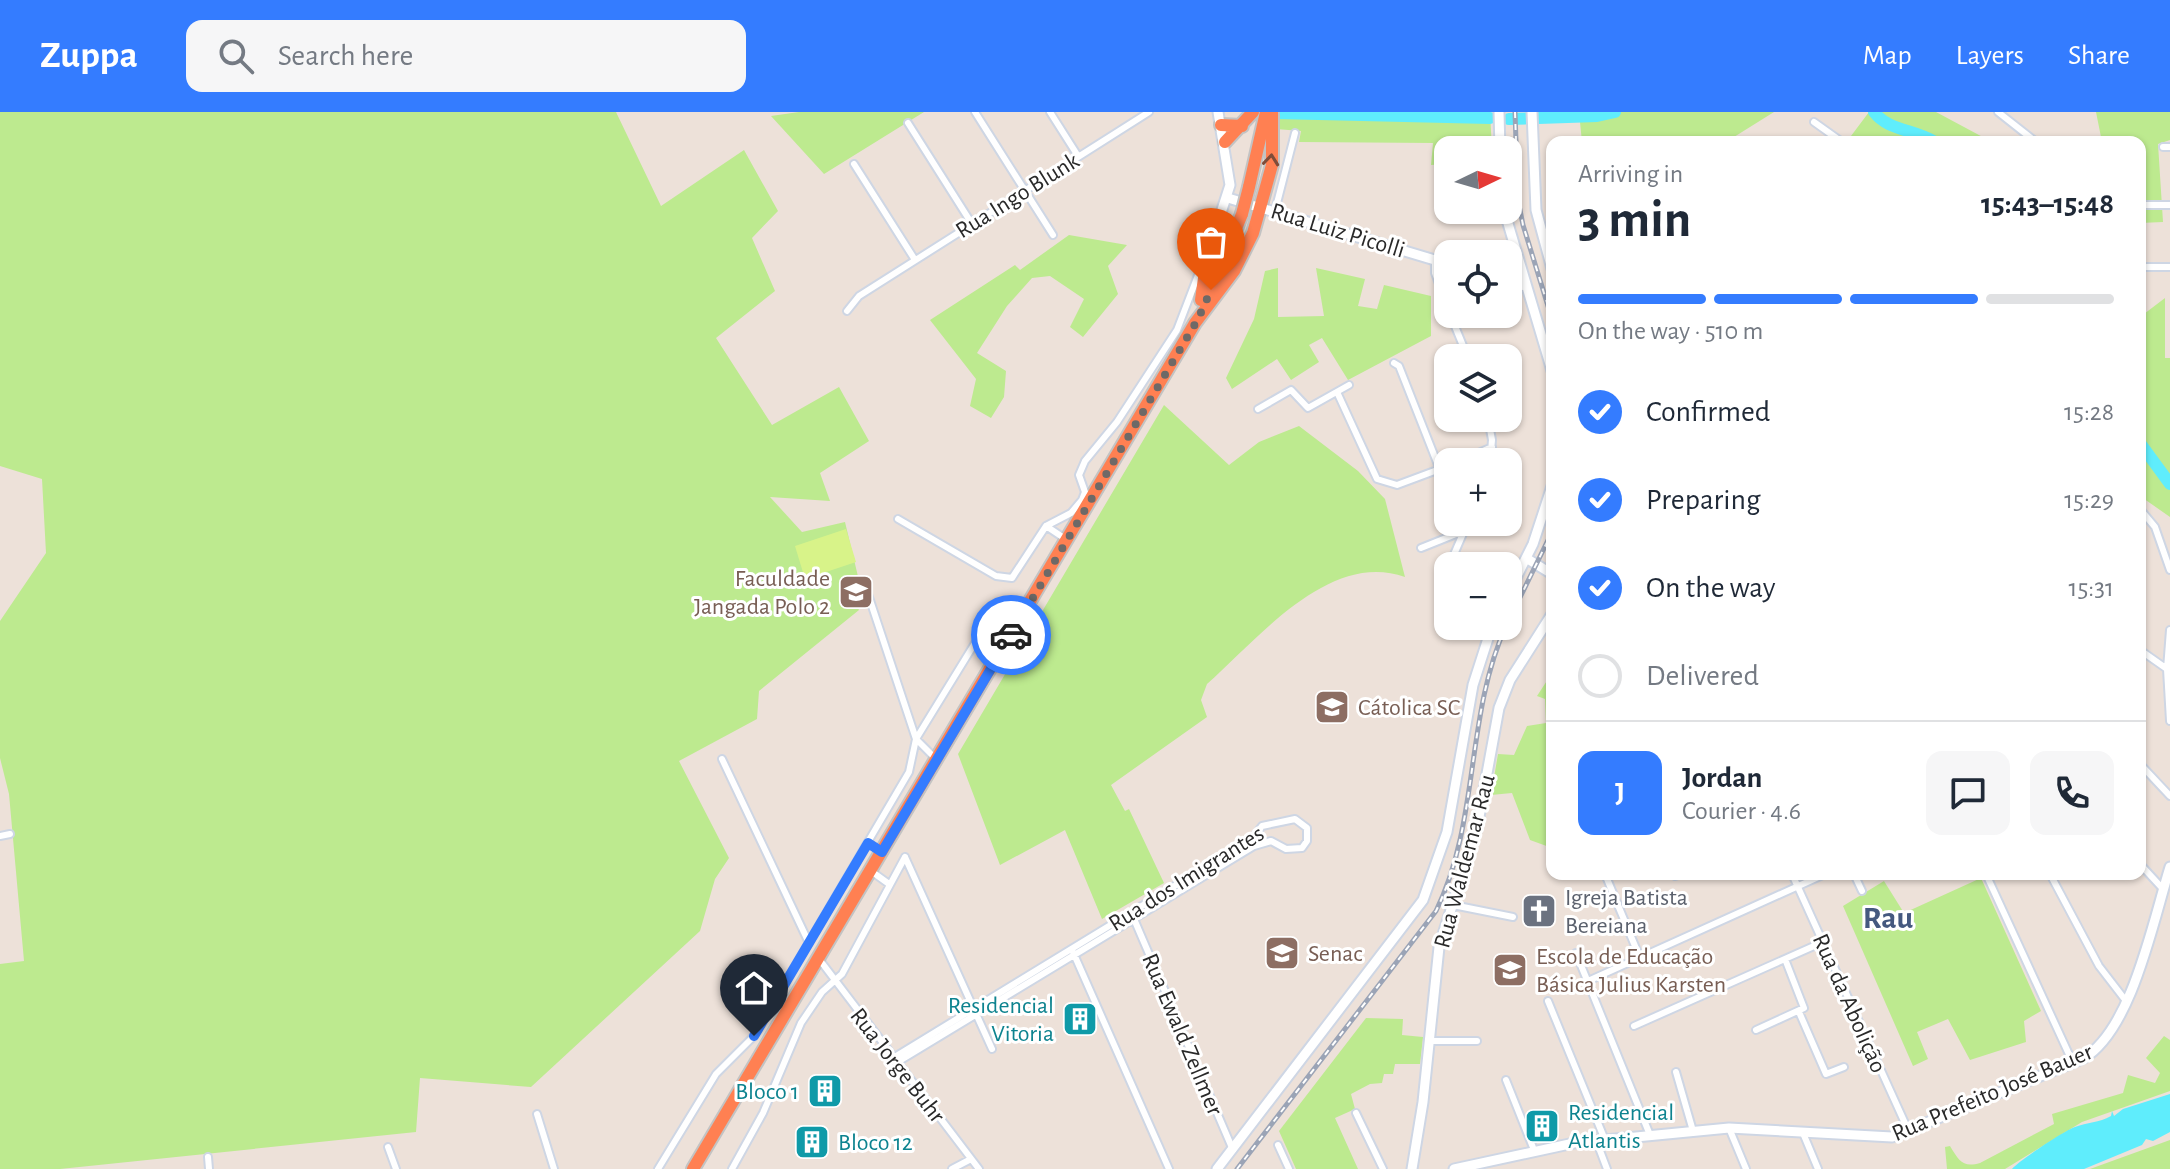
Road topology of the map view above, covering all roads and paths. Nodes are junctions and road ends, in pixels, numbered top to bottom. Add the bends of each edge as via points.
1 (975, 112) edge
2 (1050, 112) edge
3 (1149, 112) edge
4 (1253, 112) edge
5 (1269, 112) edge
6 (1499, 112) edge
7 (1532, 112) edge
8 (1998, 112) edge
9 (1220, 118) edge
10 (1814, 122) dead end
11 (908, 123) dead end
12 (1242, 126) junction
13 (1295, 133) dead end
14 (1500, 136) edge
15 (1834, 136) edge
16 (2028, 136) edge
17 (1225, 142) junction
18 (1078, 156) junction
19 (854, 164) dead end
20 (1025, 191) junction
21 (1228, 198) junction
22 (2146, 205) edge
23 (2170, 205) edge
24 (1261, 206) junction
25 (1275, 211) junction
26 (972, 224) junction
27 (1508, 224) edge
28 (1053, 235) dead end
29 (1546, 247) edge
30 (1207, 256) joint
31 (915, 260) junction
32 (1434, 261) edge
33 (2146, 267) edge
34 (2170, 267) edge
35 (1522, 285) edge
36 (1525, 286) junction
37 (847, 311) dead end
38 (1193, 319) junction
39 (1546, 351) edge
40 (1394, 363) dead end
41 (1349, 385) dead end
42 (1337, 392) junction
43 (1258, 409) dead end
44 (1490, 432) edge
45 (1492, 447) edge
46 (1434, 455) edge
47 (1434, 472) edge
48 (1089, 491) junction
49 (1546, 503) edge
50 (2146, 516) edge
51 (898, 519) dead end
52 (1046, 526) junction
53 (1451, 536) edge
54 (1067, 540) junction
55 (1421, 548) dead end
56 (1526, 558) junction
57 (1522, 566) edge
58 (1546, 570) edge
59 (2170, 570) edge
60 (864, 582) dead end
61 (1546, 624) edge
62 (2170, 630) edge
63 (1486, 640) edge
64 (975, 643) dead end
65 (2146, 654) edge
66 (2167, 669) junction
67 (2170, 721) edge
68 (916, 739) junction
69 (722, 759) dead end
70 (937, 760) junction
71 (2146, 770) edge
72 (2170, 796) edge
73 (10, 834) dead end
74 (0, 836) edge
75 (868, 843) junction
76 (882, 852) junction
77 (2170, 867) edge
78 (871, 871) junction
79 (2146, 871) edge
80 (1608, 880) edge
81 (1795, 880) edge
82 (1812, 880) edge
83 (1857, 880) edge
84 (1989, 880) edge
85 (2053, 880) edge
86 (889, 884) junction
87 (1798, 886) junction
88 (1862, 891) dead end
89 (2165, 895) edge
90 (1453, 905) junction
91 (1513, 917) dead end
92 (1134, 919) junction
93 (1823, 942) junction
94 (809, 943) junction
95 (1073, 952) junction
96 (1576, 953) dead end
97 (1640, 958) junction
98 (819, 959) junction
99 (1785, 959) junction
100 (834, 981) junction
101 (1588, 981) junction
102 (1548, 1001) dead end
103 (2127, 1001) junction
104 (974, 1012) junction
105 (1799, 1012) junction
106 (1634, 1026) dead end
107 (1756, 1030) dead end
108 (1430, 1041) junction
109 (1477, 1041) dead end
110 (992, 1049) dead end
111 (895, 1060) junction
112 (2073, 1063) junction
113 (1844, 1067) dead end
114 (1676, 1072) dead end
115 (1506, 1080) dead end
116 (1356, 1113) dead end
117 (537, 1114) dead end
118 (1729, 1128) junction
119 (1693, 1131) junction
120 (1909, 1132) junction
121 (1803, 1133) junction
122 (1650, 1135) junction
123 (1600, 1140) junction
124 (1278, 1145) dead end
125 (388, 1147) dead end
126 (1233, 1150) junction
127 (1534, 1150) junction
128 (208, 1157) dead end
129 (971, 1159) junction
130 (697, 1165) edge
131 (659, 1168) edge
132 (209, 1169) edge
133 (396, 1169) edge
134 (554, 1169) edge
135 (732, 1169) edge
136 (952, 1169) edge
137 (979, 1169) edge
138 (1169, 1169) edge
139 (1217, 1169) edge
140 (1289, 1169) edge
141 (1383, 1169) edge
142 (1412, 1169) edge
143 (1454, 1169) edge
144 (1607, 1169) edge
145 (1746, 1169) edge
146 (1818, 1169) edge

1 - 20 street
2 - 18 street
3 - 18 street, Rua Ingo Blunk
4 - 12 highway
24 -> 5 highway via 1272,165
5 - 38 highway, bridge via 1242,214
6 - 14 street
7 - 29 street via 1536,210
8 - 16 street
9 - 12 highway
9 - 17 street
10 - 15 street
11 - 26 street
12 - 17 highway
13 - 25 street
17 - 21 street via 1231,174
18 - 20 street, Rua Ingo Blunk
19 - 31 street
20 - 26 street, Rua Ingo Blunk
20 - 28 street
21 - 24 street, Rua Luiz Picolli
21 - 30 street
22 - 23 street
24 - 25 street, Rua Luiz Picolli
24 - 38 highway via 1244,256
25 - 32 street, Rua Luiz Picolli
26 - 31 street, Rua Ingo Blunk
27 - 36 street
30 - 38 highway
31 - 37 street, Rua Ingo Blunk via 859,296
33 - 34 street
35 - 36 street
36 - 39 street
38 - 48 highway
38 - 48 street via 1085,461 1079,475
40 - 46 street
41 - 42 street
42 - 43 street via 1308,408 1291,390
42 - 47 street via 1373,474 1383,483 1397,485
44 - 45 street
48 - 52 street via 1077,508
48 - 54 highway
49 - 56 street
50 - 59 street
51 - 52 street via 996,576 1012,578
52 - 54 street
53 - 55 street
54 - 70 highway
56 - 57 street
56 - 58 street
60 - 68 street
61 - 90 street, Rua Waldemar Rau via 1501,698 1477,828
62 - 66 street
63 - 126 street via 1447,832 1423,900
64 - 68 street
65 - 66 street
66 - 67 street
68 - 70 street
68 - 75 street via 913,764
69 - 94 street
70 - 76 highway
71 - 72 street
73 - 74 street
75 - 76 street
75 - 94 street
76 - 78 highway
77 - 89 street, Rua Prefeito José Bauer
78 - 86 street
78 - 98 highway
79 - 89 street
80 - 97 street
81 - 87 street, Rua da Abolição
82 - 87 street
83 - 88 street
84 - 112 street
85 - 103 street via 2099,966
86 - 100 street
86 - 104 street via 905,857
87 - 93 street, Rua da Abolição
87 - 97 street
89 - 103 street, Rua Prefeito José Bauer
90 - 91 street
90 - 108 street, Rua Waldemar Rau via 1439,947
92 - 95 street, Rua dos Imigrantes
92 - 95 street, Rua dos Imigrantes via 1261,843 1302,848 1307,828 1295,819 1262,826 1253,838
92 - 126 street, Rua Ewald Zellmer
93 - 99 street
93 - 120 street, Rua da Abolição
94 - 131 street via 754,1036 716,1074
95 - 104 street, Rua dos Imigrantes
95 - 138 street
96 - 101 street
97 - 101 street
98 - 100 street, Rua Jorge Buhr
98 - 130 highway
99 - 105 street via 1805,1003
99 - 106 street
100 - 111 street, Rua Jorge Buhr
100 - 135 street via 801,1023 763,1113
101 - 122 street
102 - 123 street
103 - 112 street, Rua Prefeito José Bauer via 2109,1036
104 - 110 street
104 - 111 street, Rua dos Imigrantes
105 - 107 street
105 - 113 street via 1826,1074
108 - 109 street
108 - 142 street, Rua Waldemar Rau
111 - 129 street, Rua Jorge Buhr
112 - 120 street, Rua Prefeito José Bauer
114 - 119 street
115 - 127 street
116 - 141 street
117 - 134 street
118 - 119 street, Rua Prefeito José Bauer
118 - 121 street, Rua Prefeito José Bauer
118 - 145 street
119 - 122 street, Rua Prefeito José Bauer
120 - 121 street, Rua Prefeito José Bauer via 1882,1138
121 - 146 street
122 - 123 street, Rua Prefeito José Bauer
123 - 127 street, Rua Prefeito José Bauer
123 - 144 street
124 - 140 street
125 - 133 street
126 - 139 street
127 - 143 street, Rua Prefeito José Bauer
128 - 132 street
129 - 136 street
129 - 137 street, Rua Jorge Buhr

